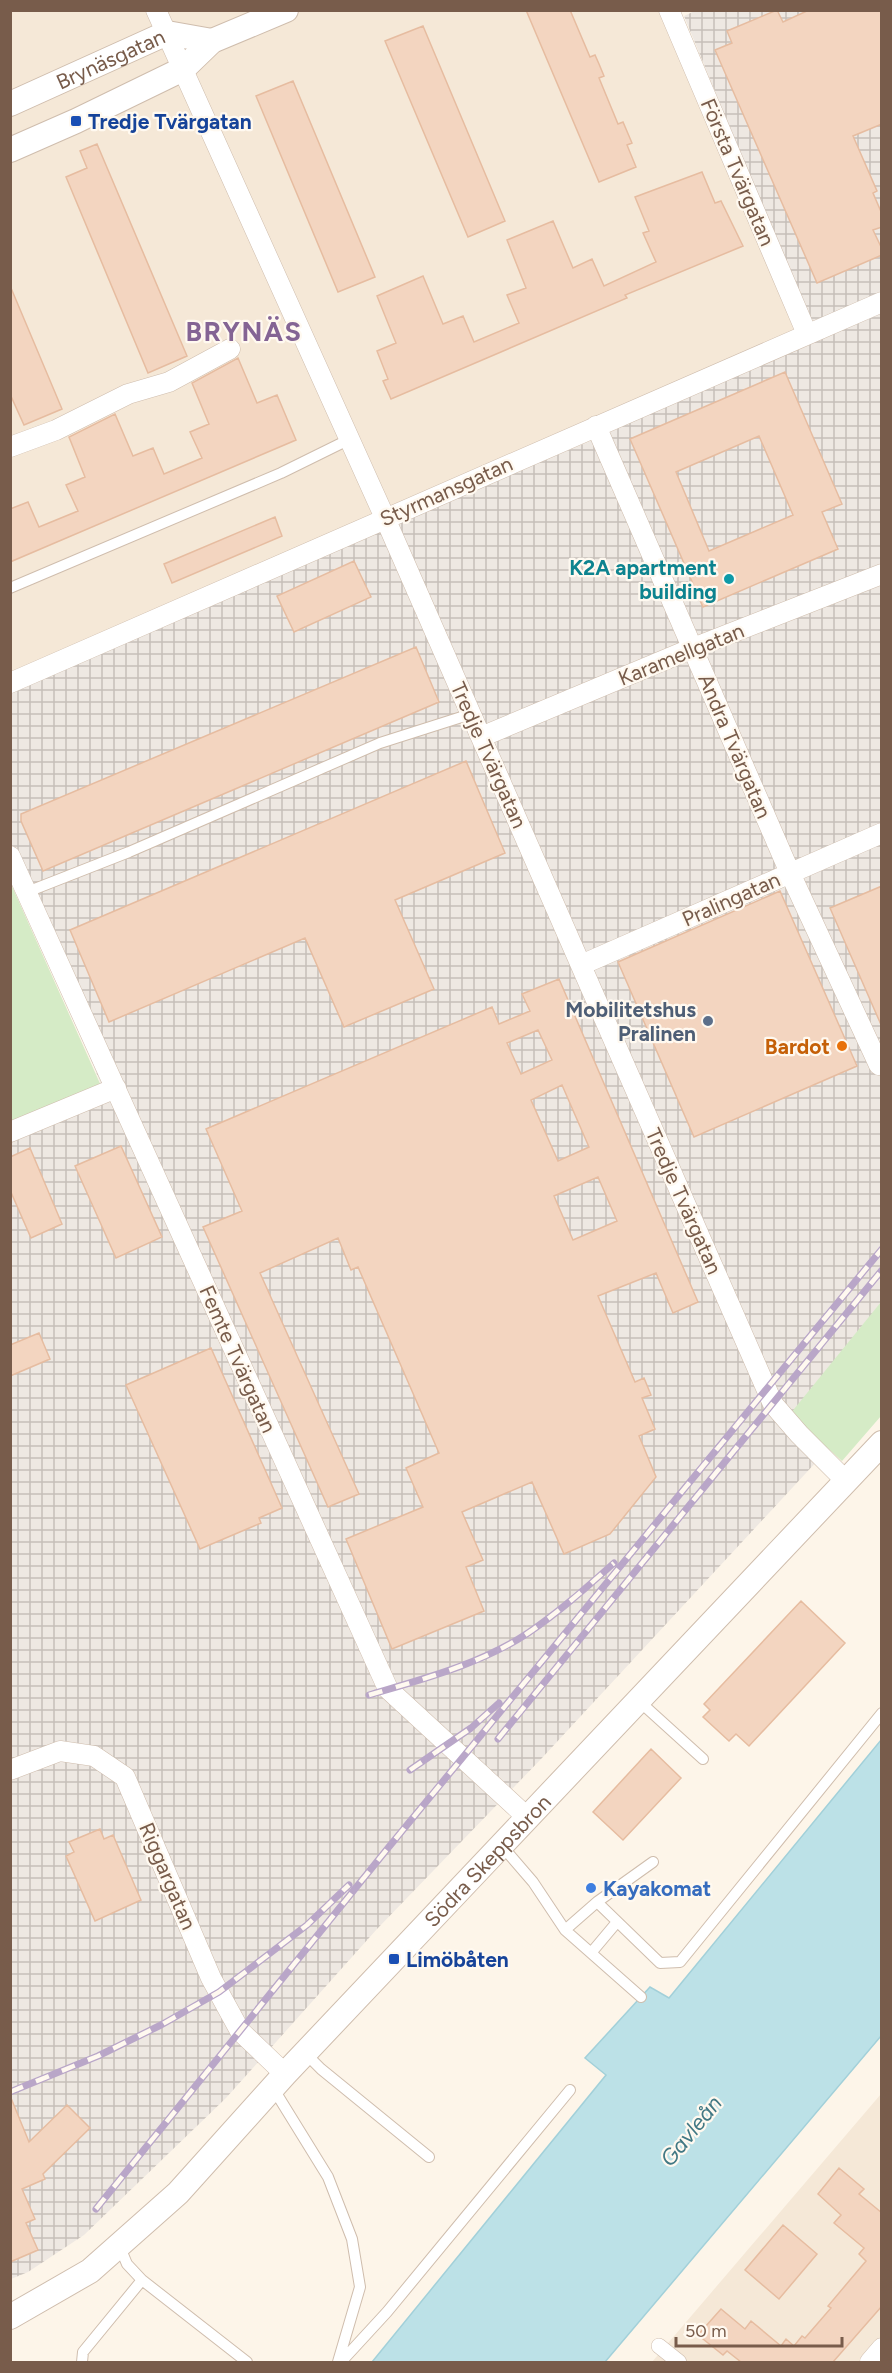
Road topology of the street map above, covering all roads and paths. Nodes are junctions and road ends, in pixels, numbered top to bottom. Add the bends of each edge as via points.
1 (156, 10) edge
2 (285, 10) edge
3 (669, 10) edge
4 (167, 33) junction
5 (212, 42) junction
6 (183, 69) junction
7 (10, 104) edge
8 (10, 150) edge
9 (882, 302) edge
10 (807, 334) junction
11 (230, 349) dead end
12 (596, 426) junction
13 (350, 439) junction
14 (10, 447) edge
15 (385, 518) junction
16 (882, 574) edge
17 (10, 588) edge
18 (693, 648) junction
19 (10, 684) edge
20 (471, 714) junction
21 (481, 737) junction
22 (882, 833) edge
23 (10, 856) edge
24 (790, 873) junction
25 (27, 892) junction
26 (581, 965) junction
27 (879, 1065) dead end
28 (116, 1088) junction
29 (10, 1132) edge
30 (882, 1443) edge
31 (847, 1482) junction
32 (639, 1701) junction
33 (882, 1713) edge
34 (703, 1759) dead end
35 (10, 1770) edge
36 (528, 1818) junction
37 (502, 1846) junction
38 (653, 1862) dead end
39 (597, 1902) junction
40 (617, 1922) junction
41 (565, 1930) junction
42 (591, 1953) junction
43 (640, 1997) dead end
44 (305, 2053) junction
45 (279, 2081) junction
46 (570, 2090) dead end
47 (429, 2157) dead end
48 (119, 2245) junction
49 (142, 2280) junction
50 (10, 2317) edge
51 (659, 2346) dead end
52 (882, 2348) edge
53 (82, 2362) edge
54 (247, 2362) edge
55 (339, 2362) edge
56 (679, 2362) edge
57 (870, 2362) edge

1 - 4 street, Tredje Tvärgatan
2 - 5 street, Brynäsgatan
3 - 10 street, Första Tvärgatan
4 - 5 street, Brynäsgatan
4 - 6 street, Tredje Tvärgatan
4 - 7 street, Brynäsgatan
5 - 6 street, Brynäsgatan
6 - 8 street, Brynäsgatan
6 - 13 street, Tredje Tvärgatan
9 - 10 street, Styrmansgatan
10 - 12 street, Styrmansgatan
11 - 14 street via 169,382 128,394 56,430
12 - 15 street, Styrmansgatan
12 - 18 street, Andra Tvärgatan
13 - 15 street, Tredje Tvärgatan
13 - 17 lane via 281,473
15 - 19 street, Styrmansgatan
15 - 20 street, Tredje Tvärgatan
16 - 18 street, Karamellgatan
18 - 21 street, Karamellgatan
18 - 24 street, Andra Tvärgatan
20 - 21 street, Tredje Tvärgatan
20 - 25 lane via 380,743
21 - 26 street, Tredje Tvärgatan
22 - 24 street, Pralingatan
23 - 25 street, Femte Tvärgatan
24 - 26 street, Pralingatan
24 - 27 street, Andra Tvärgatan
25 - 28 street, Femte Tvärgatan
26 - 31 street, Tredje Tvärgatan via 772,1404
28 - 29 street
28 - 36 street, Femte Tvärgatan via 388,1689
30 - 31 street, Södra Skeppsbron
31 - 32 street, Södra Skeppsbron
32 - 34 lane
32 - 36 street, Södra Skeppsbron
33 - 40 lane via 680,1962 660,1963
35 - 45 street, Riggargatan via 60,1751 94,1756 125,1777 211,1978 240,2031
36 - 37 street, Södra Skeppsbron
37 - 41 lane via 533,1882
37 - 44 street, Södra Skeppsbron
38 - 39 lane
39 - 40 lane
39 - 41 lane
40 - 42 lane
41 - 42 lane
42 - 43 lane
44 - 45 street, Södra Skeppsbron
44 - 47 lane
45 - 48 street, Södra Skeppsbron via 178,2193
45 - 55 lane via 328,2177 352,2239 360,2287
46 - 55 lane via 387,2312
48 - 49 lane via 127,2264
48 - 50 street, Södra Skeppsbron via 90,2271
49 - 53 lane via 83,2352
49 - 54 lane
51 - 56 street
52 - 57 street

